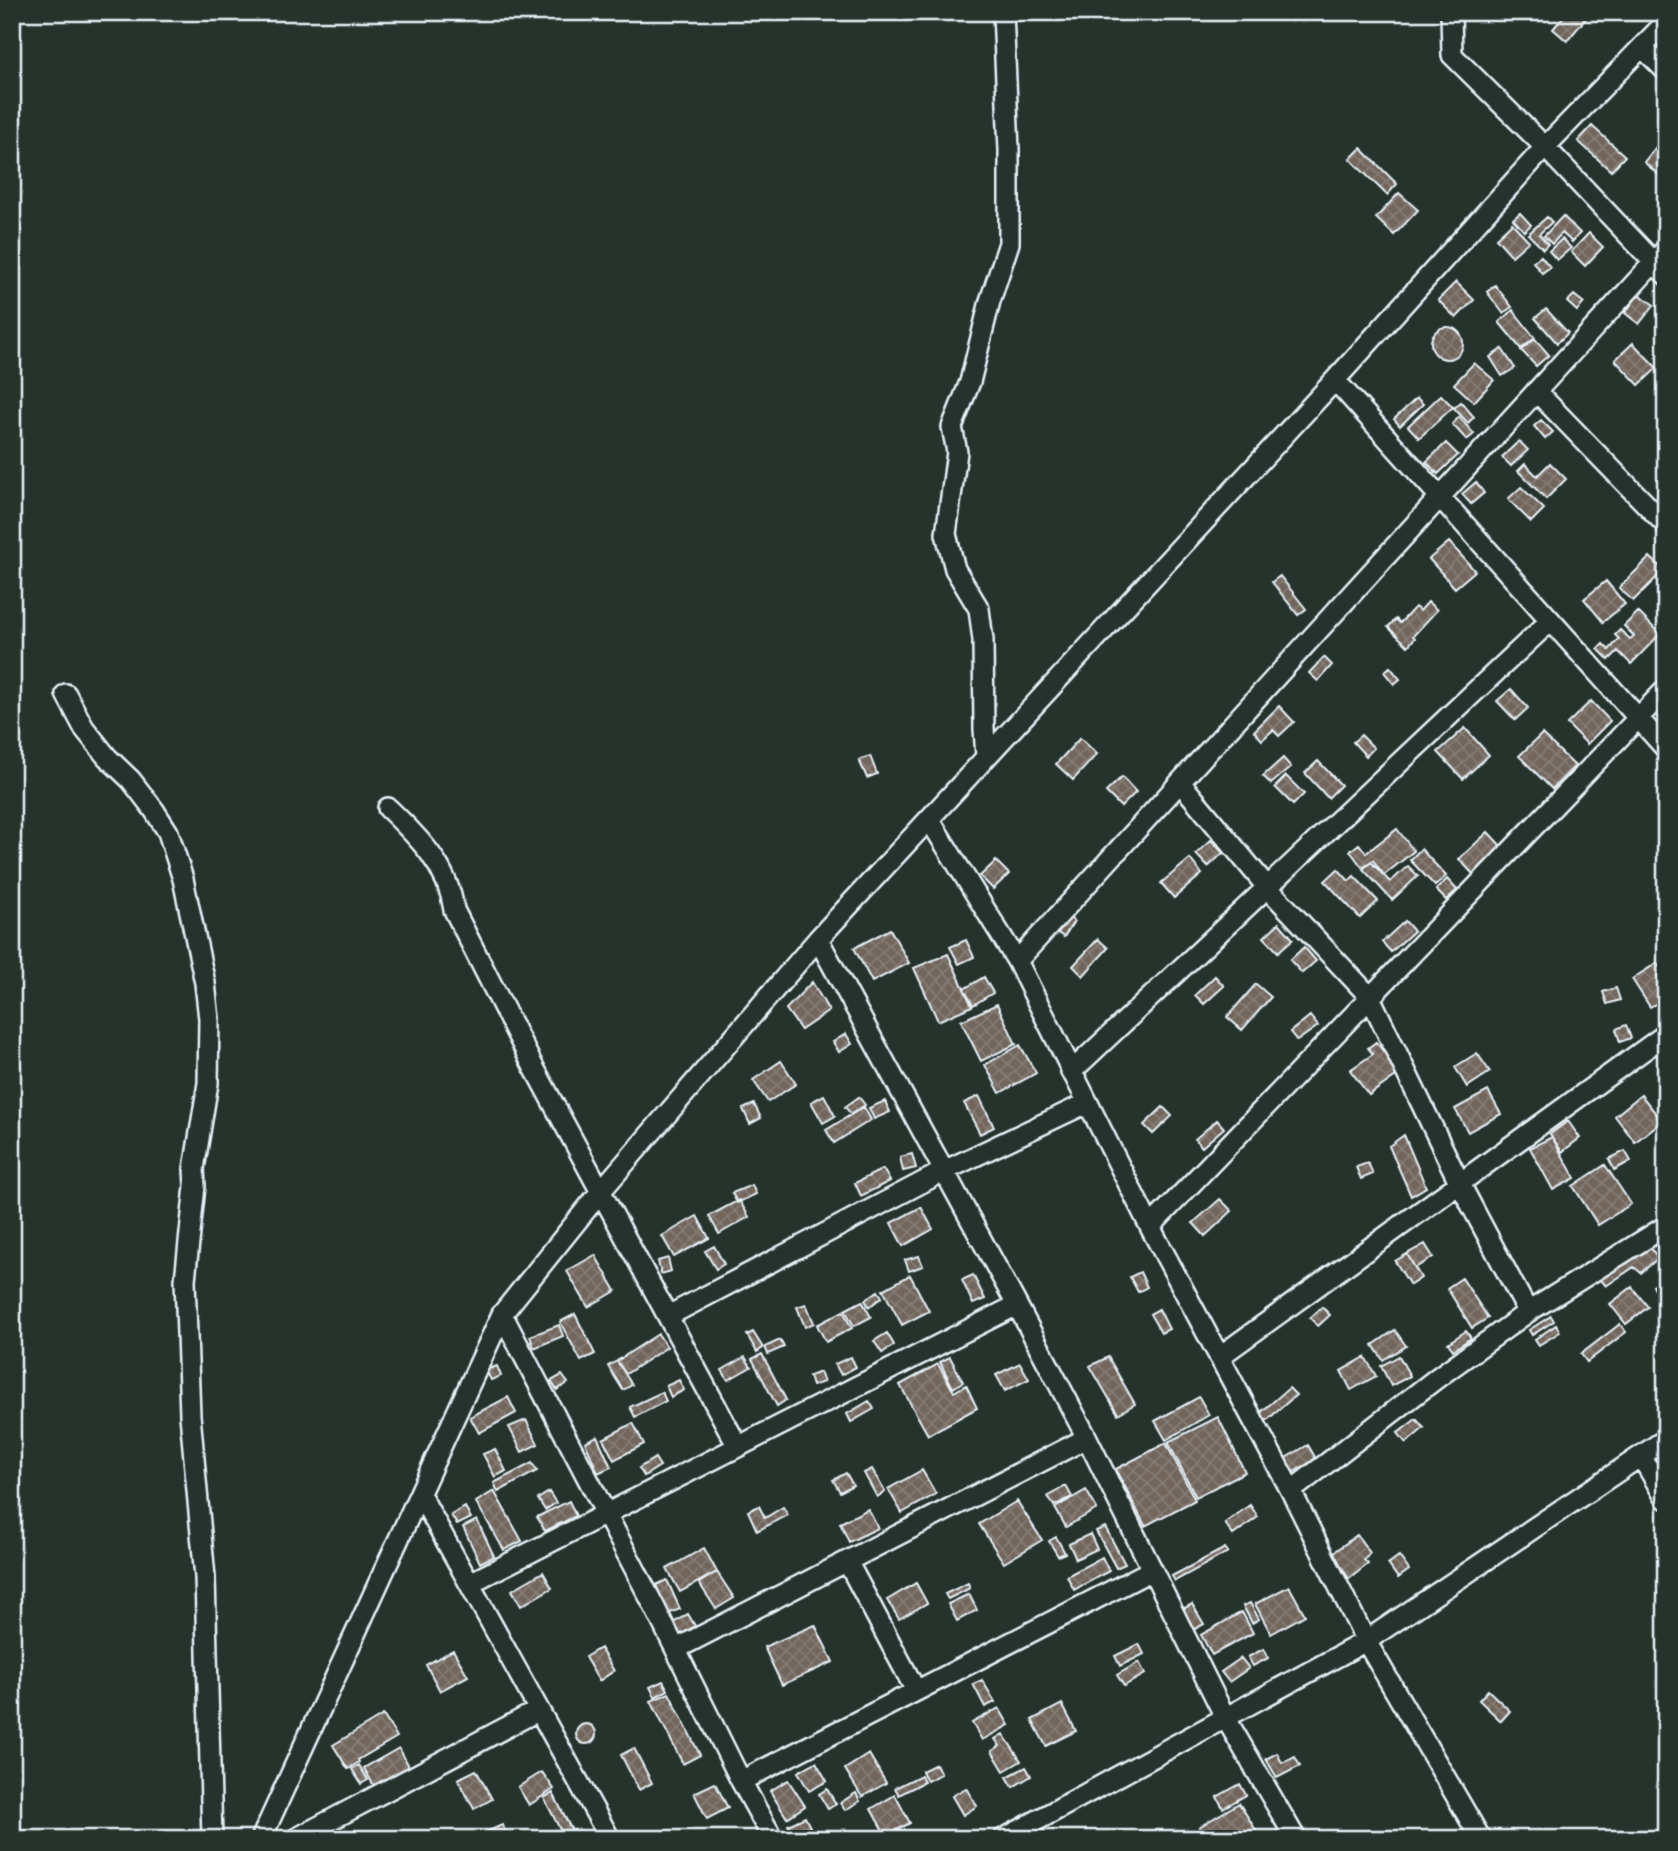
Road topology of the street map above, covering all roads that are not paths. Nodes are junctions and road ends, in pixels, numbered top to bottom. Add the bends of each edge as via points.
1 (1003, 12) edge
2 (1451, 12) edge
3 (1666, 22) edge
4 (1643, 48) junction
5 (1666, 71) edge
6 (1545, 147) junction
7 (1662, 262) edge
8 (1335, 380) junction
9 (1536, 391) junction
10 (1440, 497) junction
11 (1666, 525) edge
12 (1550, 621) junction
13 (1666, 688) edge
14 (66, 694) dead end
15 (1637, 718) junction
16 (1666, 750) edge
17 (986, 757) junction
18 (1180, 782) junction
19 (388, 808) dead end
20 (929, 819) junction
21 (1267, 887) junction
22 (818, 939) junction
23 (1017, 961) junction
24 (1370, 997) junction
25 (1666, 1034) edge
26 (1072, 1072) junction
27 (1087, 1103) junction
28 (944, 1171) junction
29 (1460, 1184) junction
30 (601, 1191) junction
31 (1666, 1226) edge
32 (1150, 1227) junction
33 (1017, 1305) junction
34 (1528, 1312) junction
35 (502, 1314) junction
36 (668, 1316) junction
37 (1219, 1357) junction
38 (1087, 1438) junction
39 (1666, 1439) edge
40 (738, 1447) junction
41 (1641, 1457) junction
42 (1291, 1491) junction
43 (420, 1494) junction
44 (1666, 1499) edge
45 (605, 1515) junction
46 (847, 1561) junction
47 (1152, 1570) junction
48 (470, 1583) junction
49 (1366, 1641) junction
50 (676, 1649) junction
51 (916, 1691) junction
52 (539, 1710) junction
53 (1225, 1717) junction
54 (741, 1781) junction
55 (212, 1839) edge
56 (261, 1839) edge
57 (295, 1839) edge
58 (610, 1839) edge
59 (773, 1839) edge
60 (1003, 1839) edge
61 (1296, 1839) edge
62 (1481, 1839) edge

1 - 17 street via 1009,243 970,382 952,427 957,452 946,534 956,569 979,609
2 - 6 street via 1452,55
3 - 4 street
4 - 5 street
4 - 6 street
6 - 7 street
6 - 8 street
7 - 9 street
8 - 10 street
8 - 17 street
9 - 10 street
9 - 11 street
10 - 12 street
10 - 18 street
12 - 15 street
12 - 21 street
13 - 15 street
14 - 55 street via 84,728 131,780 168,832 205,983 208,1083 194,1169 185,1280 190,1415 205,1577
15 - 16 street
15 - 24 street
17 - 20 street
18 - 21 street
18 - 23 street
19 - 30 street via 416,834 438,864 480,964
20 - 22 street
20 - 23 street
21 - 24 street
21 - 26 street
22 - 28 street
22 - 30 street
23 - 26 street
24 - 29 street
24 - 32 street
25 - 29 street
26 - 27 street
27 - 28 street
27 - 32 street
28 - 33 street
28 - 36 street
29 - 34 street
29 - 37 street
30 - 35 street
30 - 36 street
31 - 34 street
32 - 37 street
33 - 38 street
33 - 40 street
34 - 42 street
35 - 43 street
35 - 45 street
36 - 40 street
37 - 42 street
38 - 46 street
38 - 47 street
39 - 41 street
40 - 45 street
41 - 44 street
41 - 49 street
42 - 49 street
43 - 48 street
43 - 56 street
45 - 48 street
45 - 50 street
46 - 50 street
46 - 51 street
47 - 51 street
47 - 53 street
48 - 52 street
49 - 53 street
49 - 62 street
50 - 54 street
51 - 54 street
52 - 57 street
52 - 58 street
53 - 60 street
53 - 61 street
54 - 59 street

